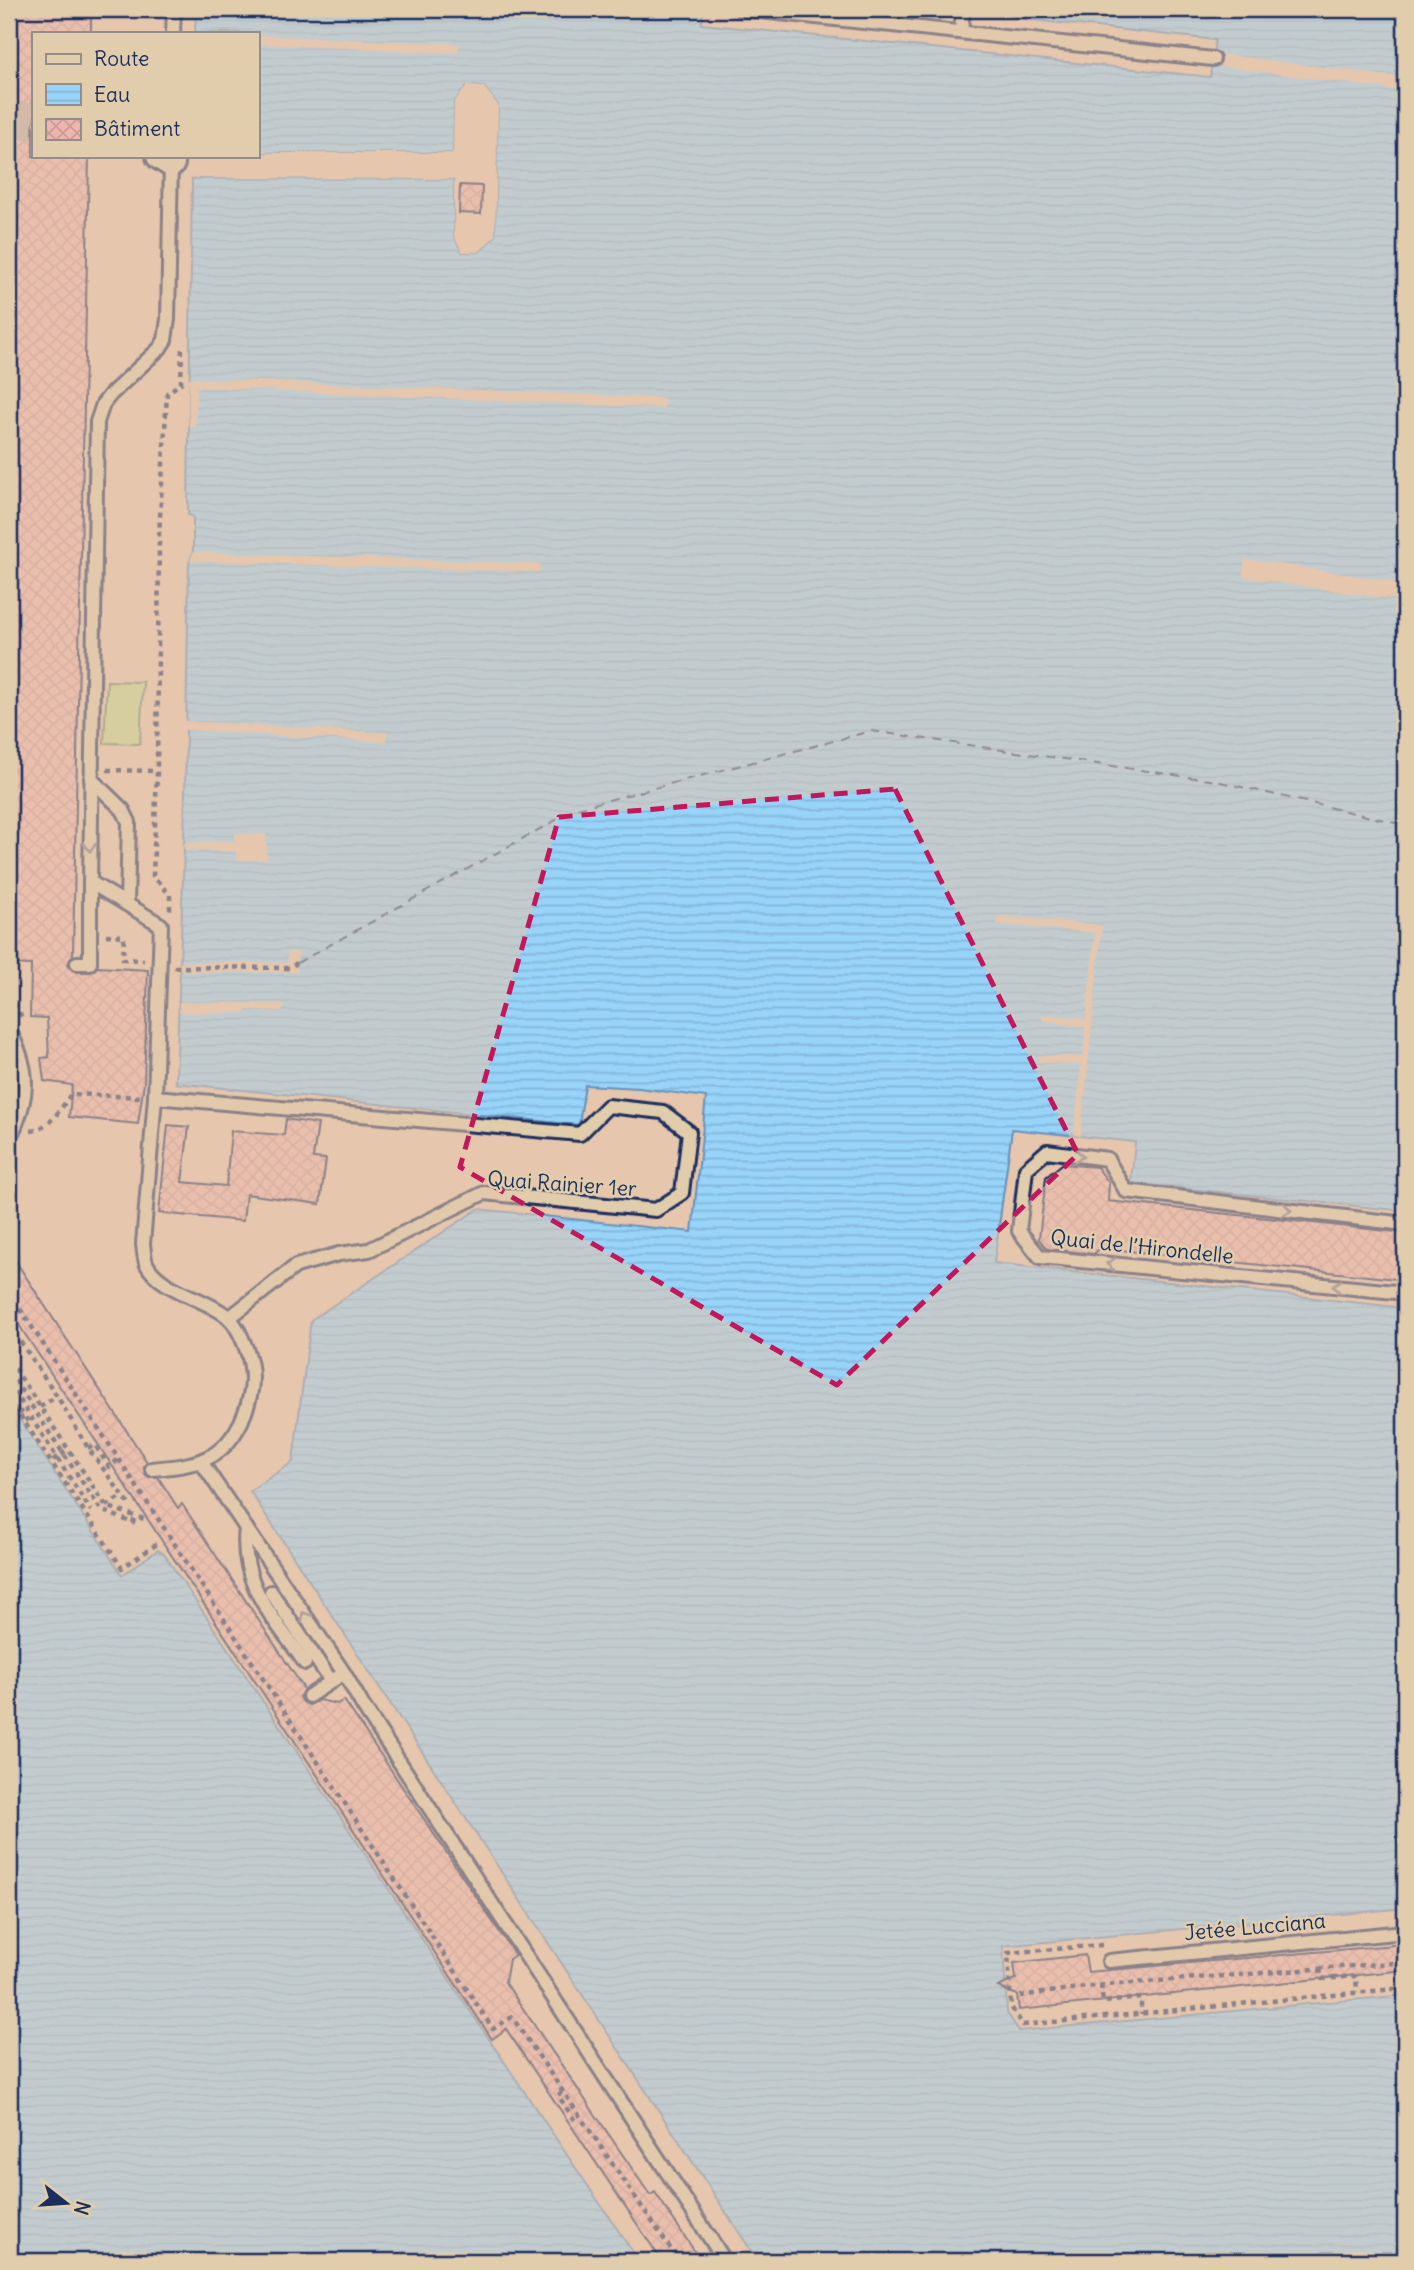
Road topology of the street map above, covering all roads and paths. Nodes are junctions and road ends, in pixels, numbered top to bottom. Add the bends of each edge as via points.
1 (174, 9) edge
2 (741, 9) edge
3 (963, 9) edge
4 (173, 32) edge
5 (961, 32) junction
6 (1213, 59) dead end
7 (167, 158) edge
8 (181, 383) dead end
9 (157, 771) junction
10 (91, 775) junction
11 (90, 882) junction
12 (127, 903) junction
13 (170, 920) dead end
14 (90, 935) junction
15 (160, 961) junction
16 (77, 963) dead end
17 (297, 963) dead end
18 (9, 1030) edge
19 (155, 1097) junction
20 (13, 1131) dead end
21 (31, 1131) dead end
22 (1405, 1224) edge
23 (9, 1292) edge
24 (1405, 1293) edge
25 (229, 1318) junction
26 (9, 1325) edge
27 (10, 1366) edge
28 (9, 1383) edge
29 (57, 1396) junction
30 (9, 1399) edge
31 (40, 1407) junction
32 (19, 1414) junction
33 (30, 1414) junction
34 (27, 1426) junction
35 (88, 1448) junction
36 (69, 1449) junction
37 (63, 1453) junction
38 (46, 1455) junction
39 (55, 1458) junction
40 (118, 1460) junction
41 (202, 1463) junction
42 (55, 1467) junction
43 (152, 1469) dead end
44 (123, 1495) junction
45 (129, 1504) dead end
46 (106, 1506) junction
47 (99, 1507) junction
48 (88, 1513) junction
49 (135, 1516) junction
50 (144, 1518) dead end
51 (246, 1528) junction
52 (160, 1542) dead end
53 (271, 1592) dead end
54 (305, 1663) dead end
55 (344, 1673) junction
56 (331, 1681) junction
57 (309, 1696) dead end
58 (1405, 1932) edge
59 (1109, 1961) joint
60 (1405, 1962) edge
61 (1320, 1969) junction
62 (1101, 1985) junction
63 (1405, 1988) edge
64 (1357, 1992) junction
65 (1020, 1996) dead end
66 (1141, 2014) junction
67 (562, 2092) junction
68 (575, 2121) dead end
69 (680, 2261) edge
70 (725, 2261) edge

1 - 4 lane
2 - 5 lane
3 - 5 lane
5 - 6 lane
7 - 10 lane via 165,341 110,395 97,422
8 - 9 path via 167,393 159,535
9 - 10 path
9 - 13 path via 153,876 170,895
10 -> 11 lane
10 - 12 lane via 129,822
11 - 12 lane
11 - 14 lane
12 - 15 lane via 161,925
14 - 15 path via 124,936 123,959
14 - 16 lane via 90,963
15 - 17 path via 170,962 169,967 289,968
15 - 19 lane
18 - 20 lane via 25,1079 25,1096
19 - 21 path via 71,1094 52,1119
19 - 25 lane via 143,1244 147,1265 163,1281
19 - 25 lane, Quai Rainier 1er via 580,1134 608,1106 663,1112 689,1132 682,1193 656,1210 484,1193 369,1250 296,1266
24 -> 22 lane, Quai de l’Hirondelle via 1040,1257 1019,1231 1026,1169 1046,1151 1107,1159 1126,1191
23 - 40 path
25 - 41 lane via 243,1338 253,1383 235,1433 220,1452
26 - 29 path
27 - 31 path
27 - 33 path
28 - 33 path
29 - 31 path
29 - 35 path
30 - 32 path
31 - 36 path
32 - 33 path
32 - 34 path
33 - 34 path
33 - 37 path
33 - 39 path
34 - 38 path
35 - 40 path via 95,1445 108,1467
35 - 44 path
36 - 37 path
36 - 46 path
37 - 39 path
37 - 47 path
38 - 39 path
38 - 42 path
39 - 42 path
39 - 48 path
40 - 67 path via 493,2029 512,2017
41 - 43 lane
41 - 51 lane
42 - 48 path
44 - 45 path
44 - 46 path
46 - 49 path
47 - 48 path
47 - 49 path via 133,1523
48 - 52 path via 122,1568
49 - 50 path
51 - 54 lane via 244,1555 251,1581
55 -> 51 lane
53 - 56 lane
55 - 56 lane
55 - 70 lane
56 - 57 lane
58 - 59 lane, Jetée Lucciana
59 - 66 path via 1108,1945 1008,1953 1011,2007 1023,2025
60 - 61 path
61 - 62 path
61 - 64 path via 1322,1979 1356,1976
62 - 65 path
62 - 66 path via 1103,2002 1141,1998
63 - 64 path
64 - 66 path
67 - 68 path via 558,2095
67 - 69 path

